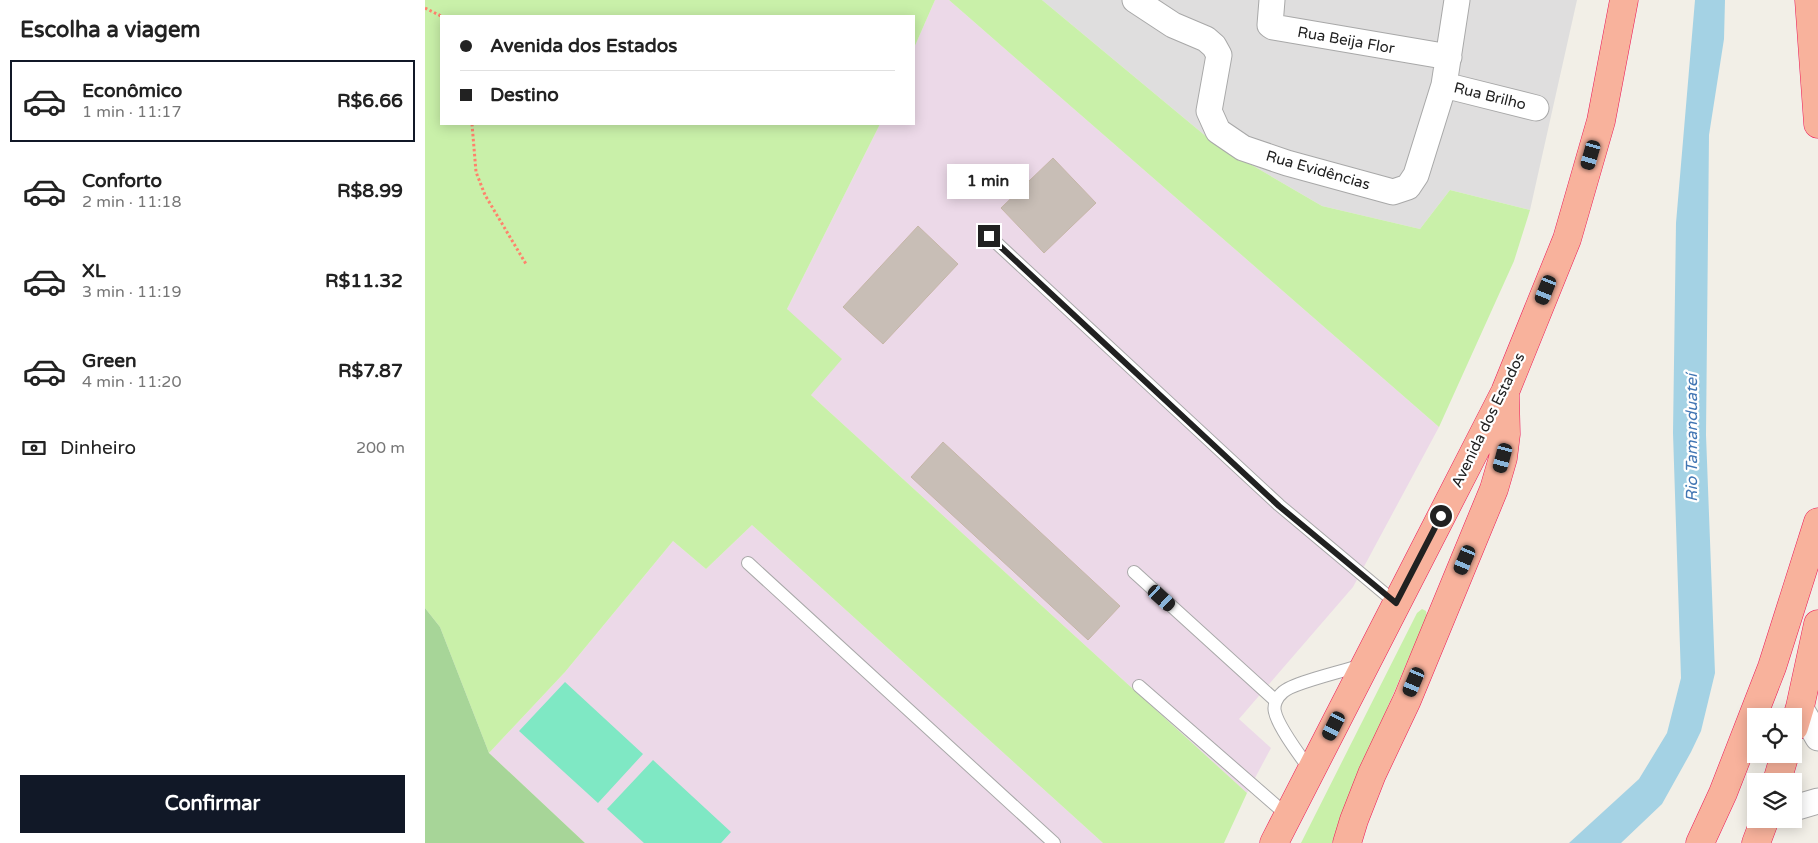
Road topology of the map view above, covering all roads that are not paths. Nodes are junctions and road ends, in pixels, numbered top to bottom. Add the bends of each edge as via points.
1 (1135, 0) edge
2 (1272, 0) edge
3 (1457, 0) edge
4 (1624, 0) edge
5 (1809, 0) edge
6 (1449, 57) junction
7 (1444, 85) junction
8 (1536, 108) dead end
9 (1818, 124) edge
10 (989, 236) dead end
11 (1505, 392) junction
12 (1818, 522) edge
13 (748, 563) dead end
14 (1134, 572) dead end
15 (1396, 603) junction
16 (1818, 624) edge
17 (1365, 664) junction
18 (1139, 686) dead end
19 (1276, 701) junction
20 (1799, 708) edge
21 (1802, 722) edge
22 (1818, 738) edge
23 (1311, 771) junction
24 (1818, 801) edge
25 (1802, 806) edge
26 (1288, 816) junction
27 (1053, 843) edge
28 (1274, 843) edge
29 (1347, 843) edge
30 (1700, 843) edge

1 - 7 street, Rua Evidências via 1214,46 1219,55 1209,111 1218,131 1243,148 1287,163 1393,192 1408,187 1416,175
2 - 6 street, Rua Beija Flor via 1269,25 1273,27
3 - 6 street, Rua Evidências
4 - 11 highway, Avenida dos Estados via 1601,121 1567,240
5 - 9 highway
6 - 7 street, Rua Evidências
7 - 8 street, Rua Brilho
10 - 15 lane via 1279,506
11 - 15 highway, Avenida dos Estados
11 - 29 highway via 1506,434 1494,489 1407,700 1372,774
12 - 30 highway via 1772,668
13 - 27 lane
14 - 19 lane
15 - 17 highway, Avenida dos Estados
16 - 20 highway
17 - 19 lane via 1296,686 1284,691
17 - 23 highway, Avenida dos Estados
18 - 26 lane
19 - 23 lane via 1274,711 1278,721
21 - 22 street
23 - 26 highway, Avenida dos Estados
24 - 25 street
26 - 28 highway, Avenida dos Estados

